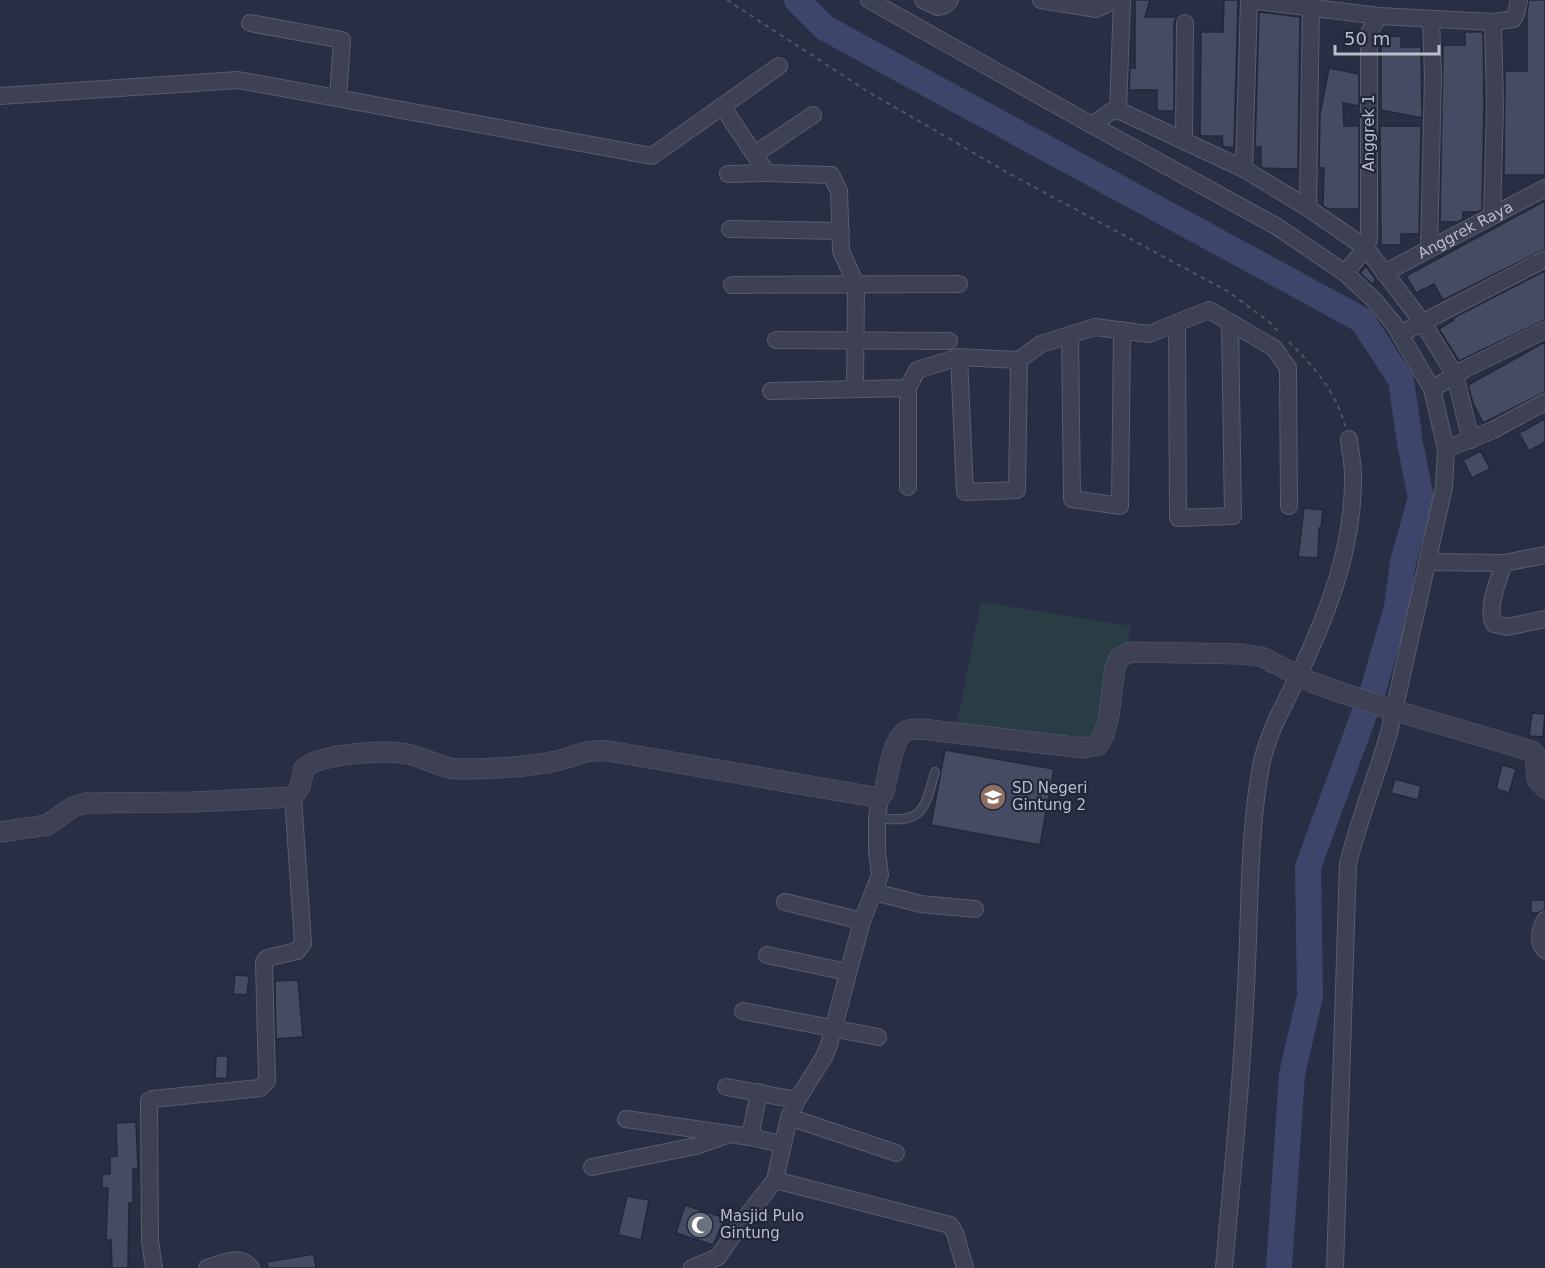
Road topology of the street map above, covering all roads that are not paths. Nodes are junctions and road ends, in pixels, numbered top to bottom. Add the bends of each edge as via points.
1 (869, 0) edge
2 (923, 0) edge
3 (950, 0) edge
4 (1041, 0) edge
5 (1110, 0) edge
6 (1122, 0) edge
7 (1249, 0) edge
8 (1519, 0) edge
9 (1310, 4) edge
10 (1379, 16) junction
11 (1431, 20) junction
12 (1185, 22) dead end
13 (1493, 22) junction
14 (250, 23) dead end
15 (779, 66) dead end
16 (0, 96) edge
17 (338, 98) junction
18 (722, 106) junction
19 (1118, 110) junction
20 (813, 116) dead end
21 (1095, 123) junction
22 (1184, 141) junction
23 (755, 154) junction
24 (1244, 169) junction
25 (767, 173) junction
26 (728, 174) dead end
27 (1545, 188) edge
28 (1308, 208) junction
29 (1492, 216) junction
30 (730, 229) dead end
31 (841, 231) junction
32 (1429, 249) junction
33 (1364, 250) junction
34 (1545, 259) edge
35 (1347, 270) junction
36 (1384, 273) junction
37 (856, 284) junction
38 (959, 284) dead end
39 (732, 285) dead end
40 (1423, 322) junction
41 (1177, 323) junction
42 (1230, 323) junction
43 (1122, 330) junction
44 (1545, 330) edge
45 (1070, 334) junction
46 (1400, 334) junction
47 (776, 340) dead end
48 (855, 341) junction
49 (949, 341) dead end
50 (959, 357) junction
51 (1019, 360) junction
52 (1443, 382) junction
53 (908, 388) junction
54 (855, 389) junction
55 (771, 392) dead end
56 (1545, 402) edge
57 (1349, 439) road end
58 (1471, 440) junction
59 (1446, 449) junction
60 (909, 487) dead end
61 (1289, 506) dead end
62 (1545, 555) edge
63 (1426, 562) junction
64 (1504, 563) junction
65 (1545, 619) edge
66 (1305, 679) junction
67 (1390, 709) junction
68 (1541, 756) edge
69 (935, 772) dead end
70 (1545, 788) edge
71 (293, 797) junction
72 (879, 808) junction
73 (0, 832) edge
74 (874, 892) junction
75 (785, 902) dead end
76 (975, 909) dead end
77 (1545, 920) edge
78 (862, 921) junction
79 (1545, 950) edge
80 (767, 955) dead end
81 (847, 972) junction
82 (743, 1011) dead end
83 (834, 1028) junction
84 (878, 1037) dead end
85 (726, 1087) dead end
86 (759, 1092) junction
87 (797, 1100) junction
88 (789, 1117) junction
89 (626, 1119) dead end
90 (727, 1135) junction
91 (750, 1137) junction
92 (782, 1144) junction
93 (896, 1153) dead end
94 (592, 1167) dead end
95 (775, 1180) junction
96 (154, 1268) edge
97 (207, 1268) edge
98 (251, 1268) edge
99 (692, 1268) edge
100 (965, 1268) edge
101 (1224, 1268) edge
102 (1335, 1268) edge

1 - 21 street
2 - 3 street via 938,7
4 - 5 street via 1096,9
6 - 19 street
7 - 9 street
7 - 24 street
8 - 13 street via 1513,19
9 - 10 street
9 - 28 street
10 - 11 street
10 - 33 street, Anggrek 1 via 1369,33 1369,233
11 - 13 street
11 - 32 street
12 - 22 street
13 - 29 street
14 - 17 street via 342,40
15 - 18 street
16 - 17 street via 238,80
17 - 18 street via 652,156
18 - 23 street
19 - 21 street
19 - 22 street
20 - 23 street
21 - 35 street
22 - 24 street
23 - 25 street
24 - 28 street
25 - 26 street
25 - 31 street via 831,175 839,191
27 - 29 street, Anggrek Raya
28 - 33 street
29 - 32 street, Anggrek Raya
30 - 31 street
31 - 37 street via 841,251
32 - 36 street, Anggrek Raya
33 - 35 street
33 - 36 street
34 - 40 street
35 - 46 street
36 - 40 street
37 - 38 street
37 - 39 street
37 - 48 street
40 - 46 street
40 - 52 street
41 - 42 street via 1209,310
41 - 42 street via 1178,518 1233,516
41 - 43 street via 1149,334
42 - 61 street via 1274,348 1288,368
43 - 45 street via 1095,327
43 - 45 street via 1120,506 1072,499
44 - 52 street
45 - 51 street via 1041,344
46 - 52 street
47 - 48 street
48 - 49 street
48 - 54 street
50 - 51 street
50 - 51 street via 965,492 1017,490
50 - 53 street via 917,370
52 - 58 street
52 - 59 street
53 - 54 street
53 - 60 street
54 - 55 street
56 - 58 street
57 - 66 street via 1353,474 1347,542
58 - 59 street
59 - 63 street via 1444,488
62 - 64 street
63 - 64 street
63 - 67 street
64 - 65 street via 1492,606 1494,624 1507,627
66 - 67 street
66 - 72 street via 1262,657 1243,654 1126,653 1115,668 1109,715 1098,745 1083,748 908,730 896,743
66 - 101 street via 1269,736 1257,792
67 - 68 street
67 - 102 street via 1380,764 1356,829 1348,864
68 - 70 street via 1537,779
69 - 72 lane via 927,802 912,818 892,820
71 - 72 street via 304,768 326,758 399,752 459,769 554,762 595,750
71 - 73 street via 86,803 47,825
71 - 96 street via 303,943 297,951 264,962 267,1081 260,1088 149,1101 150,1241
72 - 74 street via 880,871
74 - 76 street via 921,904
74 - 78 street
75 - 78 street
77 - 79 street via 1540,937
78 - 81 street
80 - 81 street
81 - 83 street
82 - 83 street
83 - 84 street
83 - 87 street via 824,1057
85 - 86 street
86 - 87 street
86 - 91 street
87 - 88 street
88 - 92 street
88 - 93 street
89 - 90 street
90 - 91 street
90 - 94 street via 696,1146
91 - 92 street
92 - 95 street
95 - 99 street via 718,1257
95 - 100 street via 950,1225
97 - 98 street via 232,1259

